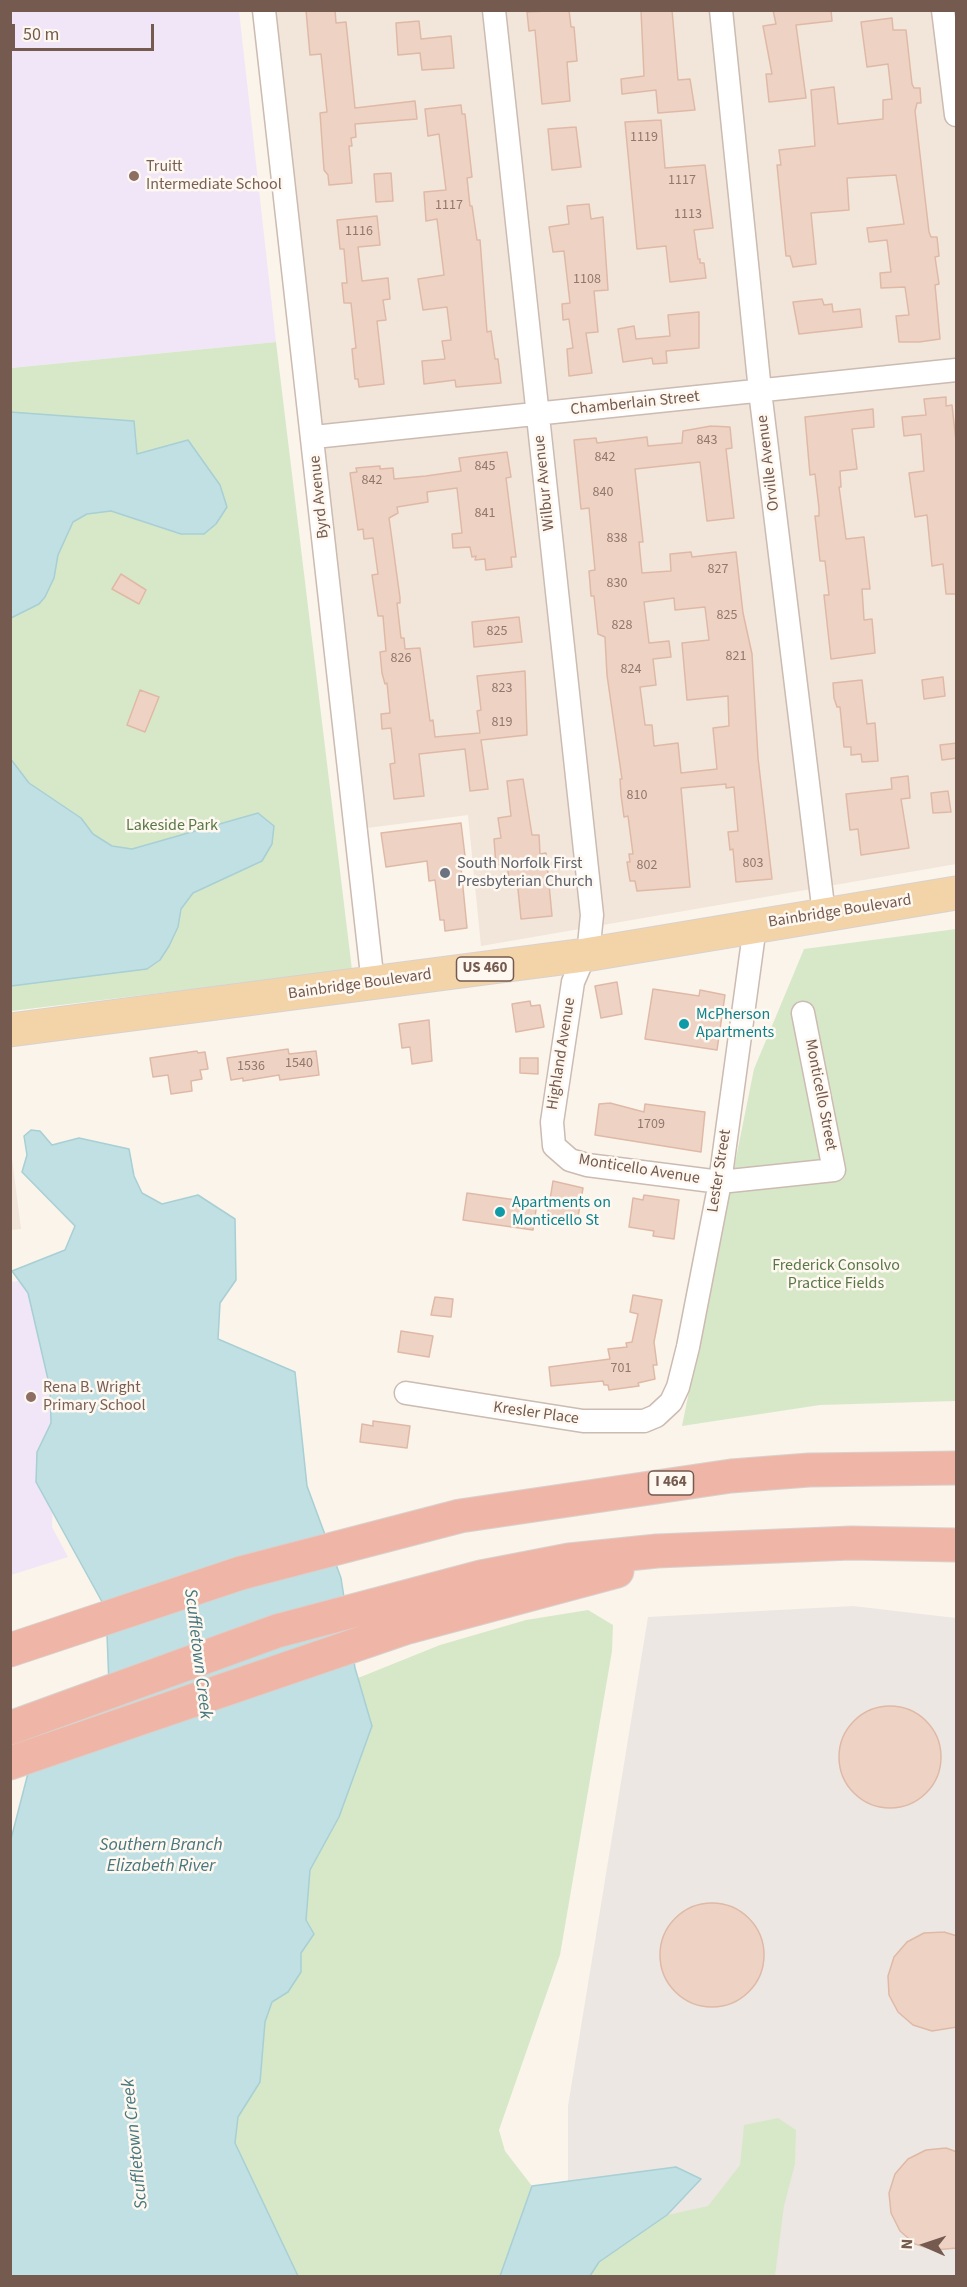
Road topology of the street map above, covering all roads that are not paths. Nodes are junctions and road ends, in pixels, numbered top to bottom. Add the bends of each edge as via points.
1 (264, 10) edge
2 (494, 10) edge
3 (720, 10) edge
4 (944, 10) edge
5 (957, 115) edge
6 (957, 370) edge
7 (760, 391) junction
8 (537, 415) junction
9 (314, 437) junction
10 (957, 893) edge
11 (824, 915) junction
12 (755, 926) junction
13 (585, 955) junction
14 (373, 984) junction
15 (803, 1013) dead end
16 (10, 1030) edge
17 (560, 1153) joint
18 (720, 1182) junction
19 (406, 1393) dead end
20 (663, 1410) joint
21 (957, 1468) edge
22 (957, 1545) edge
23 (408, 1611) junction
24 (23, 1646) edge
25 (10, 1728) edge
26 (10, 1763) edge

1 - 9 street, Byrd Avenue
2 - 8 street, Wilbur Avenue
3 - 7 street, Orville Avenue
4 - 5 street
6 - 7 street, Chamberlain Street
7 - 8 street, Chamberlain Street
7 - 11 street, Orville Avenue
8 - 9 street, Chamberlain Street
8 - 13 street, Wilbur Avenue via 592,915 592,933
9 - 14 street, Byrd Avenue
10 - 11 main road, Bainbridge Boulevard / US 460
11 - 12 main road, Bainbridge Boulevard / US 460
12 - 13 main road, Bainbridge Boulevard / US 460
12 - 18 street, Lester Street
13 - 14 main road, Bainbridge Boulevard / US 460
13 - 17 street, Highland Avenue via 573,982 552,1122 554,1146
14 - 16 main road, Bainbridge Boulevard / US 460
15 - 18 street, Monticello Street via 834,1170
17 - 18 street, Monticello Avenue via 587,1166
18 - 20 street, Lester Street via 678,1387
19 - 20 street, Kresler Place via 583,1421 644,1421
21 - 24 highway, I 464 via 809,1470 679,1481 504,1508 241,1573
22 - 23 highway via 851,1543 569,1560
23 - 25 highway via 278,1631
23 - 26 highway

